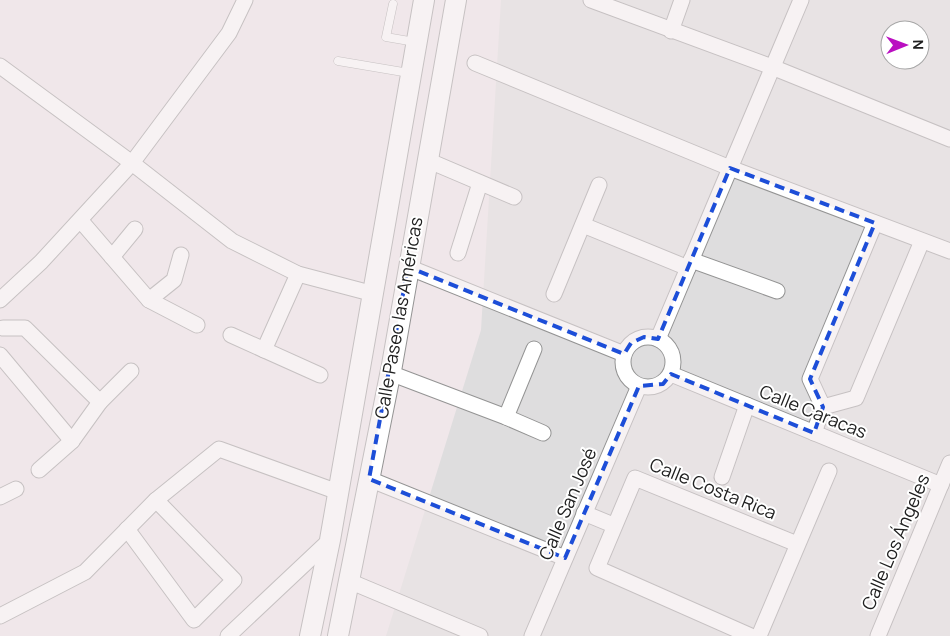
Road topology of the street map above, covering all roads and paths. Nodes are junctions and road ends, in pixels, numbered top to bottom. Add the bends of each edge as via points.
1 (245, 0) edge
2 (424, 0) edge
3 (456, 0) edge
4 (592, 0) edge
5 (682, 0) edge
6 (801, 0) edge
7 (393, 4) dead end
8 (671, 31) junction
9 (417, 42) junction
10 (338, 61) dead end
11 (475, 63) dead end
12 (0, 66) edge
13 (772, 67) junction
14 (411, 74) junction
15 (950, 139) edge
16 (427, 160) junction
17 (132, 163) junction
18 (730, 168) junction
19 (480, 183) junction
20 (599, 185) dead end
21 (514, 197) dead end
22 (80, 221) junction
23 (876, 223) junction
24 (583, 225) junction
25 (135, 229) dead end
26 (922, 241) junction
27 (950, 251) edge
28 (458, 253) dead end
29 (181, 255) dead end
30 (112, 257) junction
31 (690, 264) junction
32 (408, 267) junction
33 (298, 274) junction
34 (777, 291) dead end
35 (374, 294) junction
36 (554, 294) dead end
37 (0, 300) edge
38 (149, 300) junction
39 (197, 325) dead end
40 (1, 330) edge
41 (231, 335) dead end
42 (658, 339) junction
43 (534, 349) dead end
44 (264, 350) junction
45 (624, 354) junction
46 (0, 355) edge
47 (131, 371) dead end
48 (390, 373) junction
49 (671, 374) junction
50 (320, 375) dead end
51 (639, 386) junction
52 (100, 402) junction
53 (747, 405) junction
54 (823, 407) junction
55 (506, 417) junction
56 (543, 433) dead end
57 (814, 433) junction
58 (348, 440) junction
59 (72, 441) junction
60 (375, 447) junction
61 (950, 463) edge
62 (39, 470) dead end
63 (829, 470) dead end
64 (722, 477) dead end
65 (369, 479) junction
66 (941, 485) junction
67 (16, 490) dead end
68 (338, 492) junction
69 (0, 497) edge
70 (156, 500) junction
71 (584, 513) junction
72 (613, 525) junction
73 (127, 529) junction
74 (330, 540) junction
75 (797, 544) junction
76 (565, 558) junction
77 (349, 581) junction
78 (0, 616) edge
79 (228, 636) edge
80 (310, 636) edge
81 (338, 636) edge
82 (480, 636) edge
83 (532, 636) edge
84 (751, 636) edge
85 (759, 636) edge
86 (878, 636) edge

1 - 17 street via 229,33
2 - 9 street, Calle Paseo las Américas
3 - 16 street, Calle Paseo las Américas
4 - 8 street
5 - 8 street
6 - 13 street
7 - 9 lane via 386,38
8 - 13 street
9 - 14 street, Calle Paseo las Américas
10 - 14 lane
11 - 18 street
12 - 17 street
13 - 15 street
13 - 18 street
14 - 35 street, Calle Paseo las Américas
16 - 19 street
16 - 32 street, Calle Paseo las Américas
17 - 22 street
17 - 33 street via 232,241
18 - 23 street
18 - 31 street
19 - 21 street
19 - 28 street
20 - 24 street
22 - 30 street
22 - 37 street
23 - 26 street
23 - 54 street via 810,379
24 - 31 street
24 - 36 street
25 - 30 street
26 - 27 street
26 - 54 street via 856,398
29 - 38 street via 174,280
30 - 38 street
31 - 34 street
31 - 42 street
32 - 45 street
32 - 48 street, Calle Paseo las Américas
33 - 35 street
33 - 44 street
35 - 58 street, Calle Paseo las Américas
38 - 39 street
40 - 52 street via 25,328
41 - 44 street
42 - 45 street via 644,337 631,343
42 - 49 street via 669,347 674,360
43 - 55 street
44 - 50 street
45 - 51 street via 623,367 628,379
46 - 59 street
47 - 52 street
48 - 55 street
48 - 60 street, Calle Paseo las Américas
49 - 51 street via 663,384 651,388
49 - 53 street, Calle Caracas
51 - 71 street, Calle San José
52 - 59 street
53 - 57 street, Calle Caracas
53 - 64 street
54 - 57 street
55 - 56 street
57 - 66 street, Calle Caracas
58 - 60 street
58 - 68 street, Calle Paseo las Américas
59 - 62 street
60 - 65 street, Calle Paseo las Américas
61 - 66 street, Calle Los Ángeles
63 - 75 street
65 - 76 street
65 - 77 street, Calle Paseo las Américas
66 - 86 street, Calle Los Ángeles
67 - 69 street
68 - 70 street via 220,449
68 - 74 street, Calle Paseo las Américas
70 - 73 street
70 - 73 street via 234,580 194,620
71 - 72 street
71 - 76 street, Calle San José
72 - 75 street, Calle Costa Rica via 636,478
72 - 84 street, Calle Costa Rica via 597,568
73 - 78 street via 85,572
74 - 79 street
74 - 80 street, Calle Paseo las Américas
75 - 85 street
76 - 83 street, Calle San José
77 - 81 street, Calle Paseo las Américas
77 - 82 street

